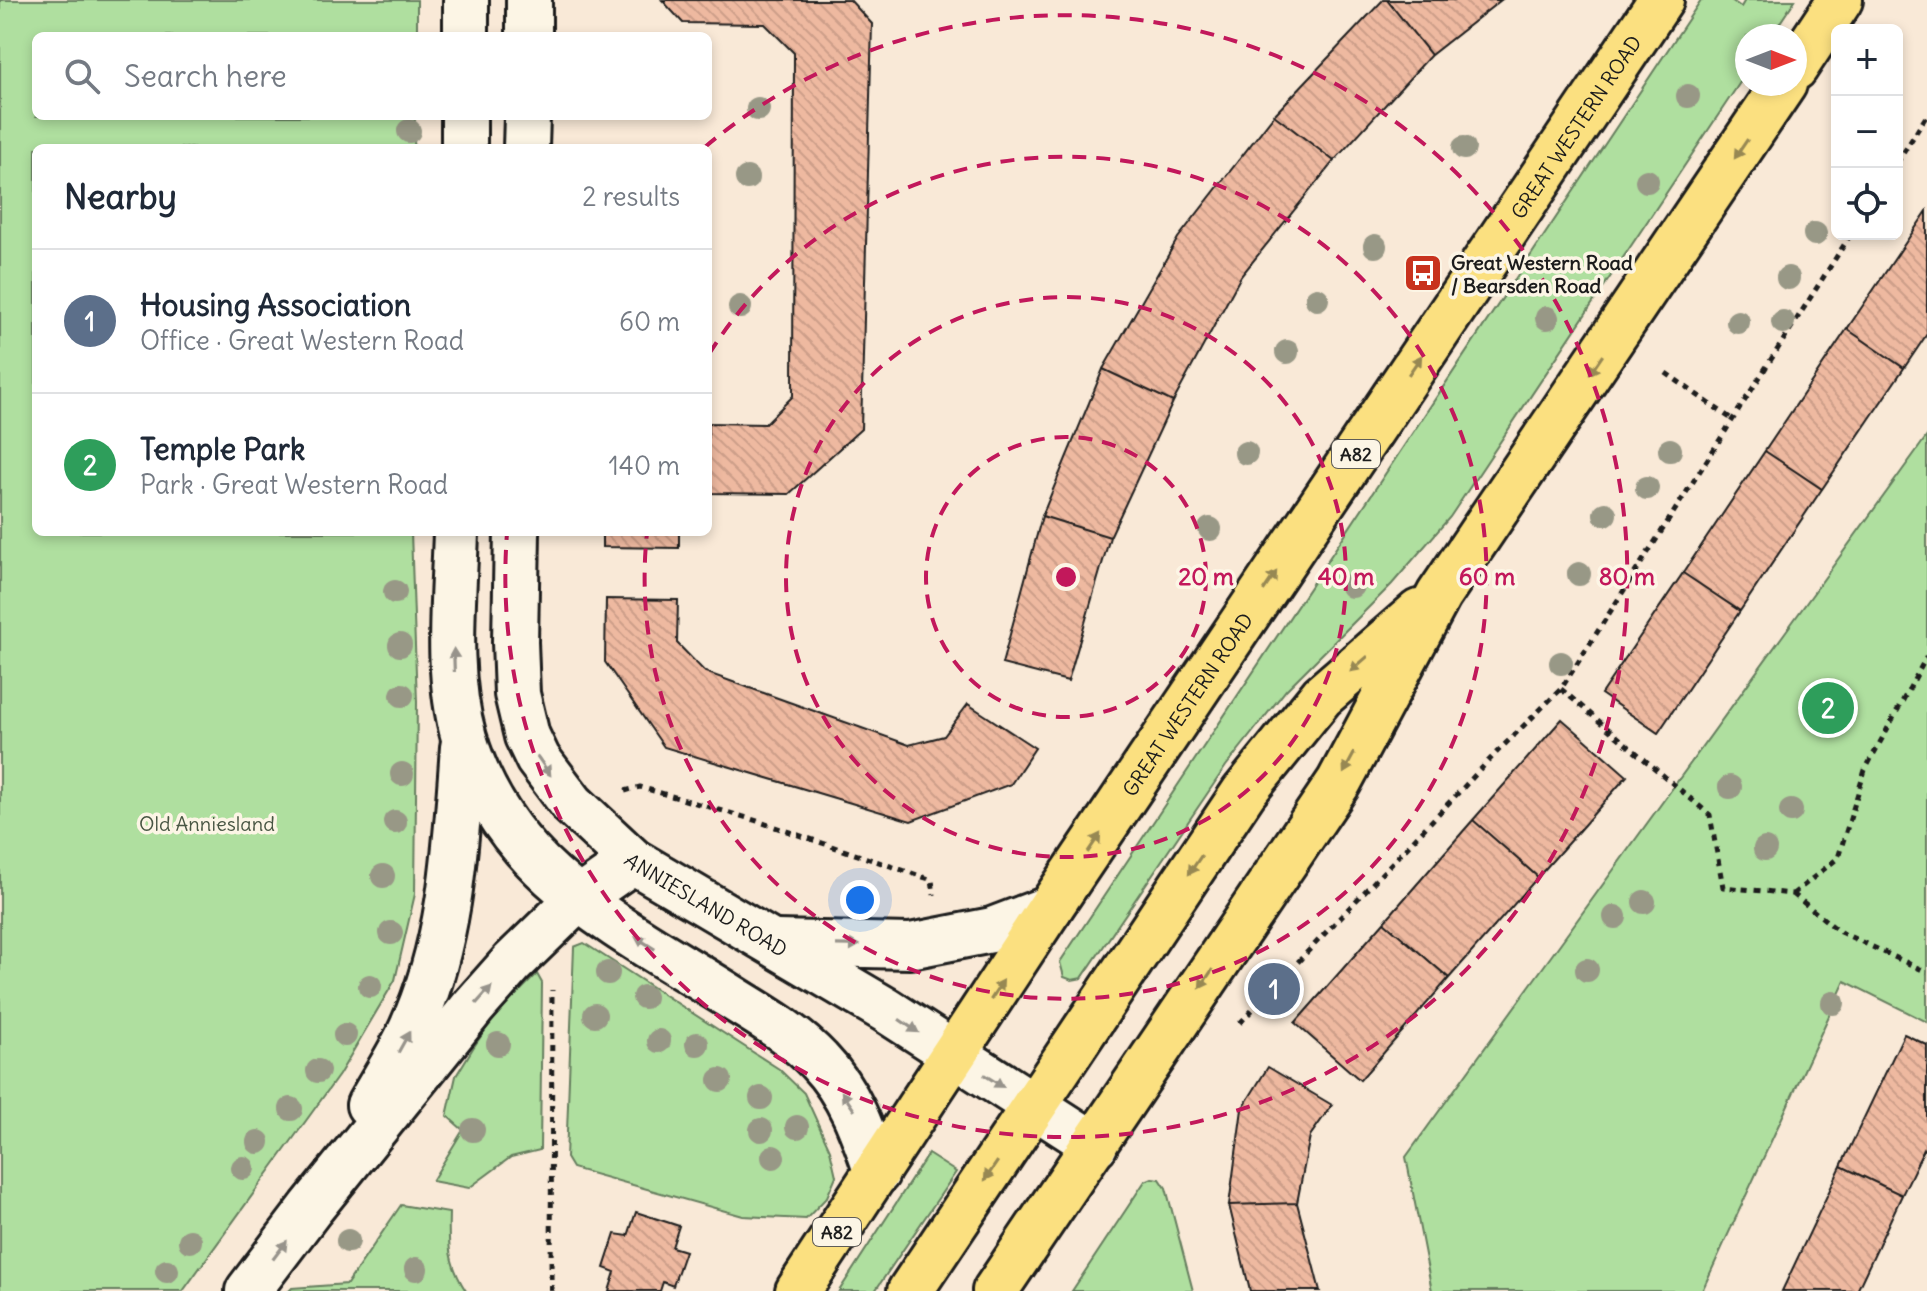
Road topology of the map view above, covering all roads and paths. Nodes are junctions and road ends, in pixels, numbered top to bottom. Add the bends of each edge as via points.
1 (466, 0) edge
2 (529, 0) edge
3 (1661, 0) edge
4 (1840, 0) edge
5 (466, 32) edge
6 (529, 32) edge
7 (1807, 50) edge
8 (1776, 96) edge
9 (1927, 115) edge
10 (464, 120) edge
11 (527, 120) edge
12 (464, 144) edge
13 (526, 144) edge
14 (1903, 153) edge
15 (1847, 240) edge
16 (1666, 373) dead end
17 (1733, 420) junction
18 (456, 536) edge
19 (517, 536) edge
20 (1439, 595) junction
21 (1927, 656) edge
22 (1561, 689) junction
23 (464, 737) junction
24 (633, 861) junction
25 (1793, 894) junction
26 (577, 900) junction
27 (1050, 908) junction
28 (537, 940) junction
29 (770, 943) junction
30 (1927, 972) edge
31 (1240, 1023) dead end
32 (954, 1055) junction
33 (1034, 1106) junction
34 (1095, 1145) junction
35 (877, 1173) junction
36 (311, 1208) junction
37 (1016, 1271) edge
38 (248, 1291) edge
39 (551, 1291) edge
40 (798, 1291) edge
41 (910, 1291) edge
42 (995, 1291) edge

1 - 5 street
2 - 6 street
27 -> 3 main road, GREAT WESTERN ROAD / A82
4 - 7 main road
8 -> 20 main road
9 - 14 path
10 - 12 street
11 - 13 street
15 - 17 path
16 - 17 path
17 - 22 path
23 -> 18 street via 455,689
19 -> 24 street, ANNIESLAND ROAD via 517,694 527,736 572,804
20 -> 33 main road via 1322,696 1293,729 1244,792
20 -> 34 main road via 1339,782
21 - 25 path via 1865,770 1838,858
22 - 25 path via 1710,815 1723,887
22 - 31 path
23 - 26 street via 501,821
36 -> 23 street via 411,1030 437,957 450,898
24 - 26 street
24 - 29 street, ANNIESLAND ROAD
25 - 30 path via 1840,932
26 - 28 street
35 -> 26 street via 856,1112 800,1043
29 -> 27 street via 910,946 992,930
32 -> 27 main road, GREAT WESTERN ROAD / A82
36 -> 28 street via 473,1007
28 - 39 path via 552,962
29 -> 32 street, ANNIESLAND ROAD
32 -> 33 street, ANNIESLAND ROAD
32 - 35 main road, GREAT WESTERN ROAD / A82
33 - 34 street, ANNIESLAND ROAD
33 -> 41 main road
34 - 37 main road
35 - 40 main road, GREAT WESTERN ROAD / A82
38 -> 36 street
37 - 42 main road

